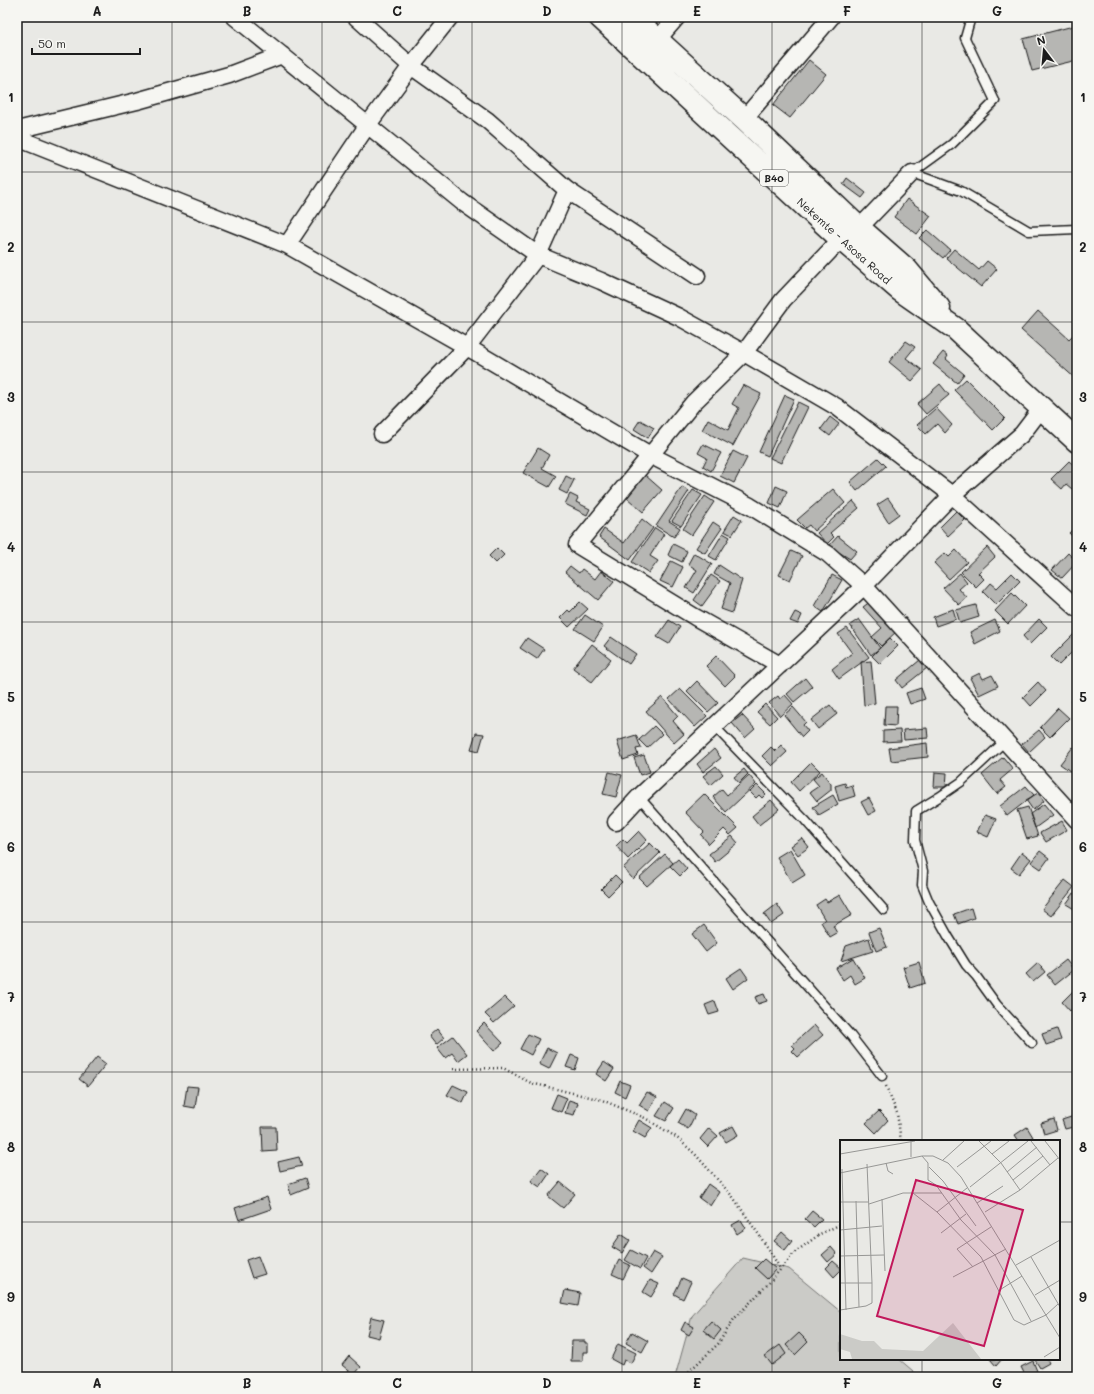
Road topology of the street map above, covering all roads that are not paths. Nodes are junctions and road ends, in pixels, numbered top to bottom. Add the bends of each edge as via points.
1 (235, 17) edge
2 (356, 17) edge
3 (450, 17) edge
4 (600, 17) edge
5 (632, 17) edge
6 (677, 17) edge
7 (831, 17) edge
8 (971, 17) edge
9 (650, 48) junction
10 (282, 55) junction
11 (411, 66) junction
12 (744, 119) junction
13 (367, 126) junction
14 (17, 130) edge
15 (17, 138) edge
16 (912, 173) junction
17 (567, 190) junction
18 (859, 228) junction
19 (1077, 229) edge
20 (841, 239) junction
21 (287, 245) junction
22 (538, 254) junction
23 (697, 276) dead end
24 (956, 329) junction
25 (466, 347) junction
26 (744, 353) junction
27 (1041, 409) junction
28 (382, 434) dead end
29 (1073, 434) edge
30 (650, 454) junction
31 (952, 495) junction
32 (864, 586) junction
33 (1077, 608) edge
34 (780, 665) junction
35 (715, 727) junction
36 (1005, 742) junction
37 (639, 797) junction
38 (1077, 820) edge
39 (616, 822) dead end
40 (884, 910) dead end
41 (1032, 1043) dead end
42 (882, 1076) road end

1 - 10 street
2 - 11 street
3 - 11 street
4 - 9 highway, Nekemte - Asosa Road / B40
5 - 9 highway, B40
6 - 9 street
7 - 12 street
8 - 16 lane via 965,38 995,100 952,144
9 - 12 highway, B40
9 - 20 highway, Nekemte - Asosa Road / B40
10 - 13 street
10 - 14 street via 221,78
11 - 13 street
11 - 17 street via 487,120
12 - 18 highway, B40
13 - 21 street
13 - 22 street via 462,202
15 - 21 street
16 - 18 street
16 - 19 lane via 961,190 1029,231
17 - 22 street
17 - 23 street
18 - 24 highway, B40 via 907,270
20 - 24 highway, Nekemte - Asosa Road / B40 via 900,290
20 - 26 street via 783,300
21 - 25 street
22 - 25 street
22 - 26 street via 679,317
24 - 27 highway, Nekemte - Asosa Road / B40
25 - 28 street
25 - 30 street
26 - 30 street via 693,403
26 - 31 street via 837,407
27 - 29 highway, Nekemte - Asosa Road / B40
27 - 31 street via 1022,434
30 - 32 street via 756,510 828,554
30 - 34 street via 577,545
31 - 32 street
31 - 33 street
32 - 34 street
32 - 36 street
34 - 35 street
35 - 37 street
35 - 40 lane via 805,820
36 - 38 street
36 - 41 lane via 961,782 916,811 915,840 923,871 922,885 948,936 966,965 997,1005
37 - 39 street
37 - 42 lane via 851,1036

